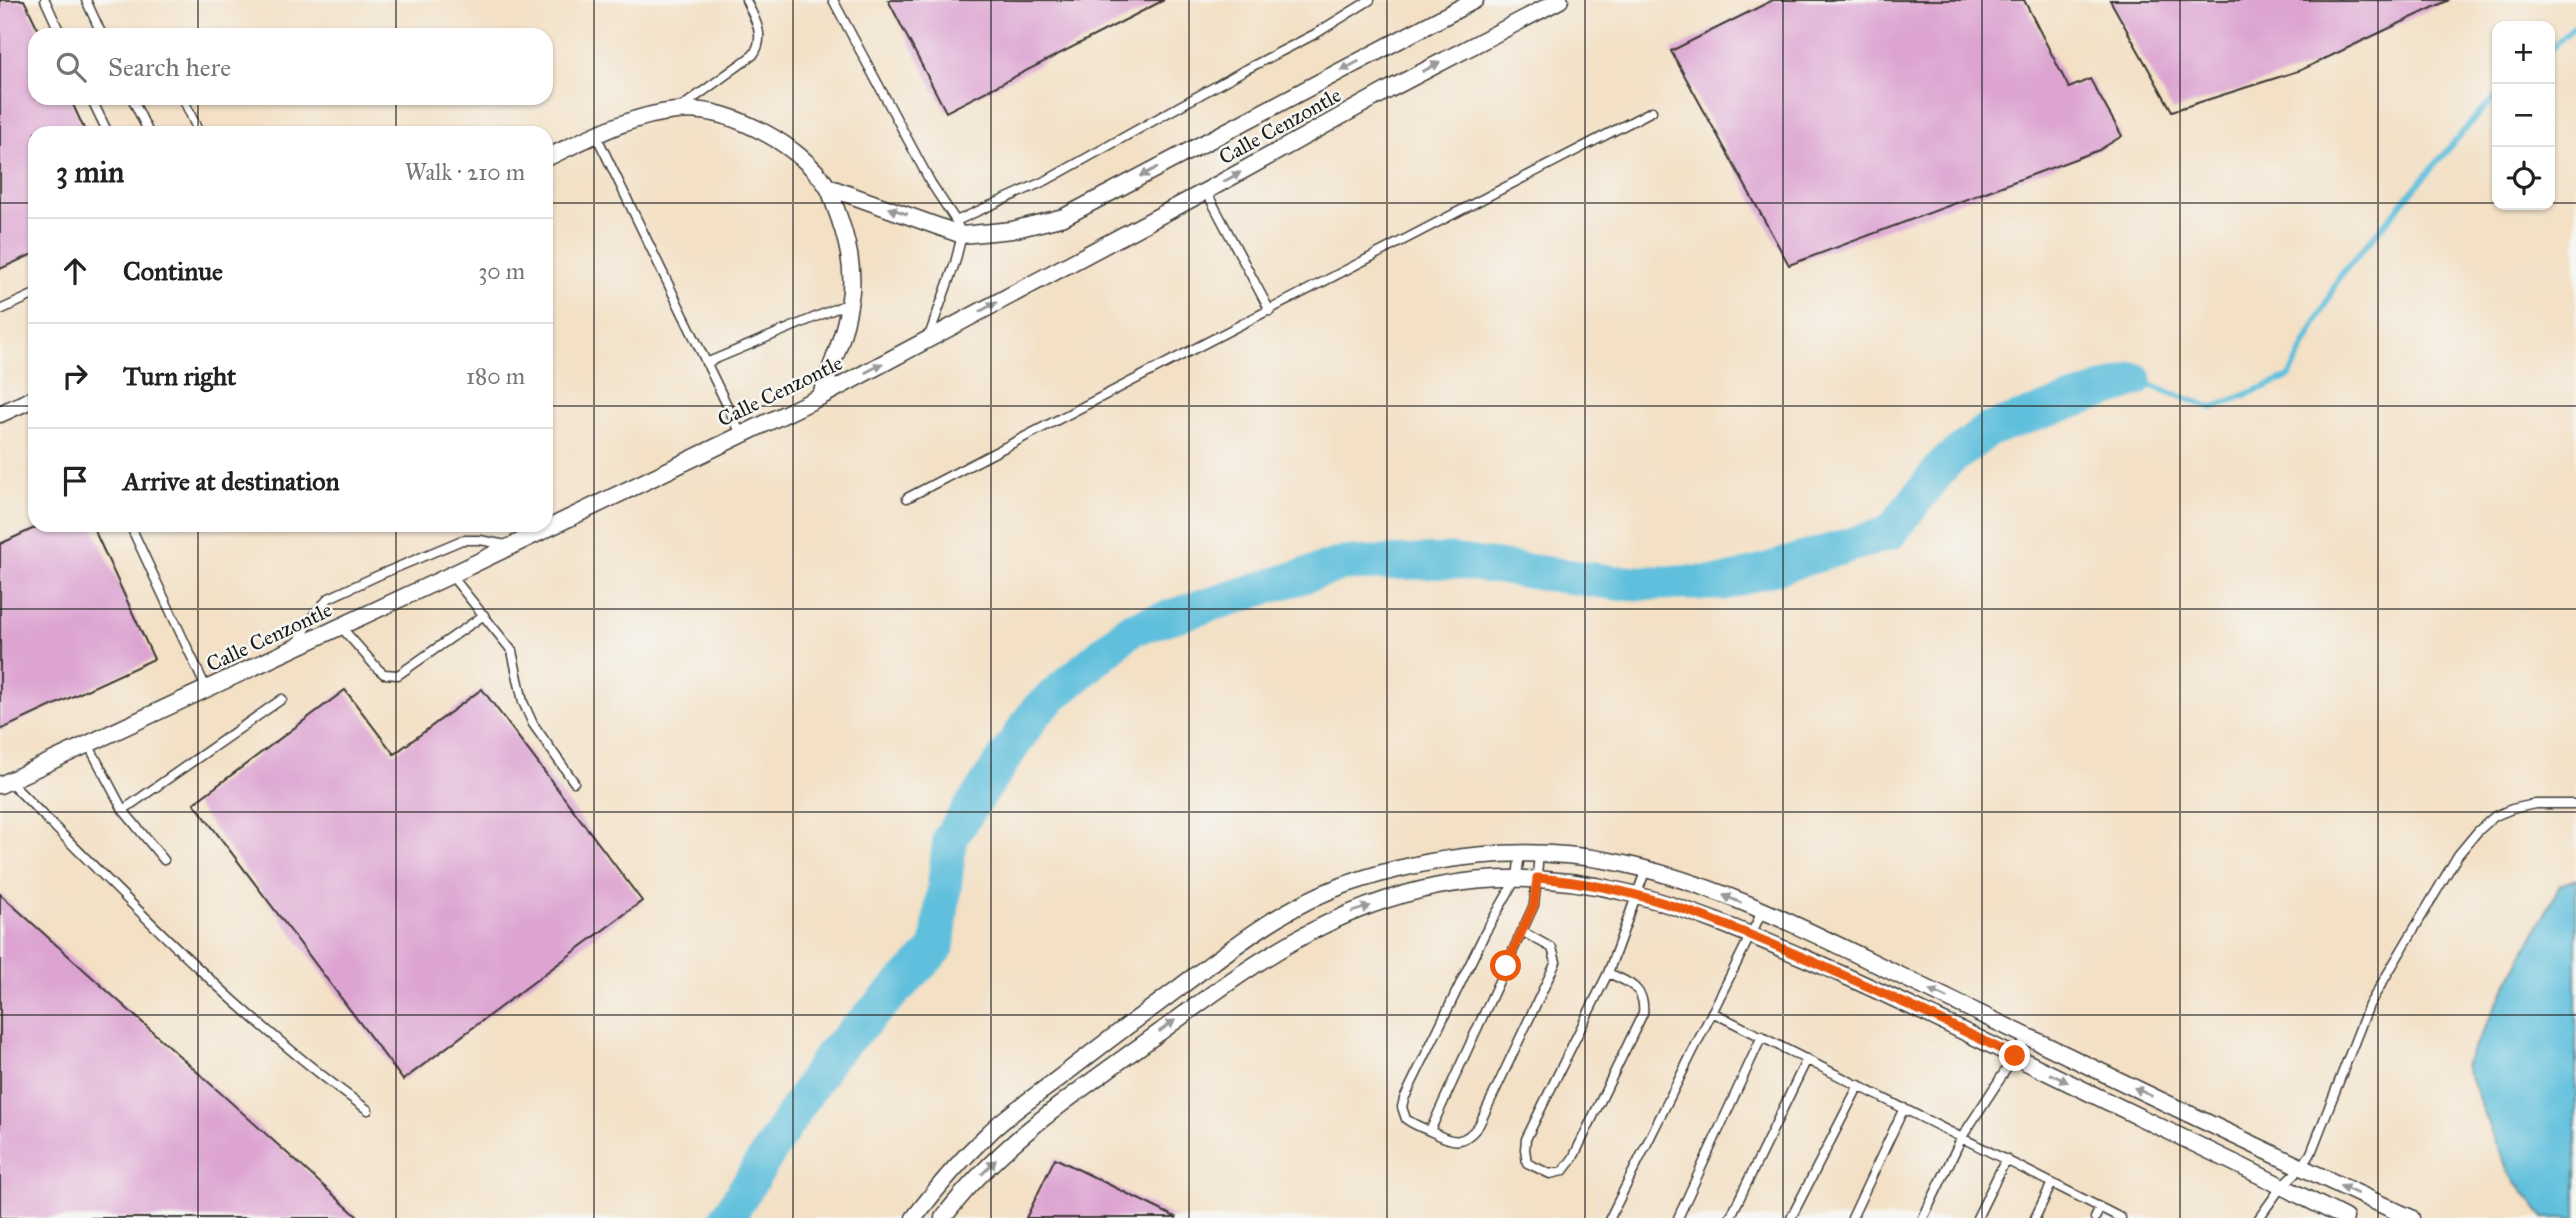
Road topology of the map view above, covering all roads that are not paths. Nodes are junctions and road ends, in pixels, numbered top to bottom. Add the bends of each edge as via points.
1 (45, 0) edge
2 (86, 0) edge
3 (746, 0) edge
4 (834, 0) edge
5 (1370, 0) edge
6 (1475, 0) edge
7 (1560, 0) edge
8 (58, 28) edge
9 (99, 28) edge
10 (94, 105) edge
11 (135, 105) edge
12 (186, 105) edge
13 (677, 110) junction
14 (1652, 111) dead end
15 (104, 126) edge
16 (146, 126) edge
17 (196, 126) edge
18 (596, 135) junction
19 (553, 155) edge
20 (828, 187) junction
21 (1206, 191) junction
22 (959, 228) junction
23 (28, 297) edge
24 (850, 303) junction
25 (0, 310) edge
26 (1270, 311) junction
27 (928, 339) junction
28 (706, 363) junction
29 (820, 397) junction
30 (28, 401) edge
31 (0, 414) edge
32 (741, 434) junction
33 (907, 498) dead end
34 (553, 525) edge
35 (133, 532) edge
36 (538, 532) edge
37 (511, 545) junction
38 (451, 575) junction
39 (484, 615) junction
40 (341, 627) junction
41 (293, 649) junction
42 (207, 690) junction
43 (282, 699) dead end
44 (88, 744) junction
45 (574, 782) dead end
46 (5, 783) edge
47 (2576, 804) edge
48 (123, 810) junction
49 (1520, 853) junction
50 (1539, 854) junction
51 (164, 860) dead end
52 (1646, 869) junction
53 (1517, 877) junction
54 (1537, 878) junction
55 (1638, 894) junction
56 (1762, 912) junction
57 (1523, 932) junction
58 (1750, 934) junction
59 (1608, 973) junction
60 (1712, 1012) junction
61 (1762, 1036) junction
62 (2028, 1036) junction
63 (2015, 1056) junction
64 (1807, 1059) junction
65 (1859, 1085) junction
66 (1904, 1108) junction
67 (368, 1110) dead end
68 (1430, 1131) junction
69 (1962, 1137) junction
70 (2006, 1159) junction
71 (2301, 1168) junction
72 (2052, 1183) junction
73 (2281, 1186) junction
74 (2100, 1208) junction
75 (914, 1218) edge
76 (943, 1218) edge
77 (1610, 1218) edge
78 (1678, 1218) edge
79 (1730, 1218) edge
80 (1791, 1218) edge
81 (1852, 1218) edge
82 (1923, 1218) edge
83 (1977, 1218) edge
84 (2035, 1218) edge
85 (2095, 1218) edge
86 (2121, 1218) edge
87 (2259, 1218) edge
88 (2345, 1218) edge
89 (2411, 1218) edge

1 - 8 lane
2 - 9 lane
3 - 13 lane via 759,31 758,48
4 - 22 lane
5 - 22 lane
6 -> 22 street, Calle Cenzontle via 1065,217 1012,230
21 -> 7 street, Calle Cenzontle
10 - 15 lane
11 - 16 lane
12 - 17 lane
13 - 18 street via 638,118
13 - 20 street via 709,111 741,120 777,139
14 - 26 lane
18 - 19 street
18 - 28 lane
22 -> 20 street, Calle Cenzontle
20 - 24 street via 849,252
21 - 26 lane
27 -> 21 street, Calle Cenzontle
22 - 27 lane via 955,263
23 - 25 lane
24 - 28 lane
24 - 29 street
26 - 33 lane
29 -> 27 street, Calle Cenzontle
28 - 32 lane
29 - 32 street, Calle Cenzontle
30 - 31 street
32 - 34 street, Calle Cenzontle
35 - 42 lane
36 - 37 street, Calle Cenzontle
37 - 38 street, Calle Cenzontle
37 - 41 lane via 462,540 340,592 315,612
38 - 39 lane
38 - 40 street, Calle Cenzontle
39 - 40 lane via 397,675 378,669
39 - 45 lane via 512,651 518,688 533,724
40 - 41 street, Calle Cenzontle
41 - 42 street, Calle Cenzontle
42 - 44 street, Calle Cenzontle
43 - 48 lane
44 - 46 street, Calle Cenzontle
44 - 48 lane
46 - 67 lane via 272,1036
47 - 71 lane via 2535,804 2495,816 2458,855 2369,1005 2317,1142
48 - 51 lane
49 - 50 street
49 - 53 lane
49 - 75 street via 1398,869 1328,891 1273,921 988,1134
50 - 52 street
50 - 54 lane
52 - 55 lane
56 -> 52 street
53 - 54 street
53 - 68 lane via 1404,1099 1406,1119
76 -> 53 street via 1027,1131 1257,961 1354,910 1440,886
54 - 55 street
54 - 57 lane via 1534,905
55 - 58 street
55 - 59 lane
56 - 58 lane
62 -> 56 street
57 - 68 lane
57 - 68 lane via 1552,947 1556,957 1551,972 1472,1135 1451,1141
58 - 60 lane
58 - 63 street
59 - 59 lane via 1526,1139 1527,1163 1550,1174 1563,1171 1573,1158 1643,1013 1638,989
60 - 61 lane
60 - 77 lane
61 - 64 lane
61 - 78 lane
62 - 63 lane
71 -> 62 street
63 - 69 lane
63 -> 73 street
64 - 65 lane
64 - 79 lane
65 - 66 lane
65 - 80 lane
66 - 69 lane
66 - 81 lane
69 - 70 lane
69 - 82 lane
70 - 72 lane
70 - 83 lane
71 - 73 lane
89 -> 71 street
72 - 74 lane
72 - 84 lane
73 - 87 lane
73 - 88 street
74 - 85 lane
74 - 86 lane

